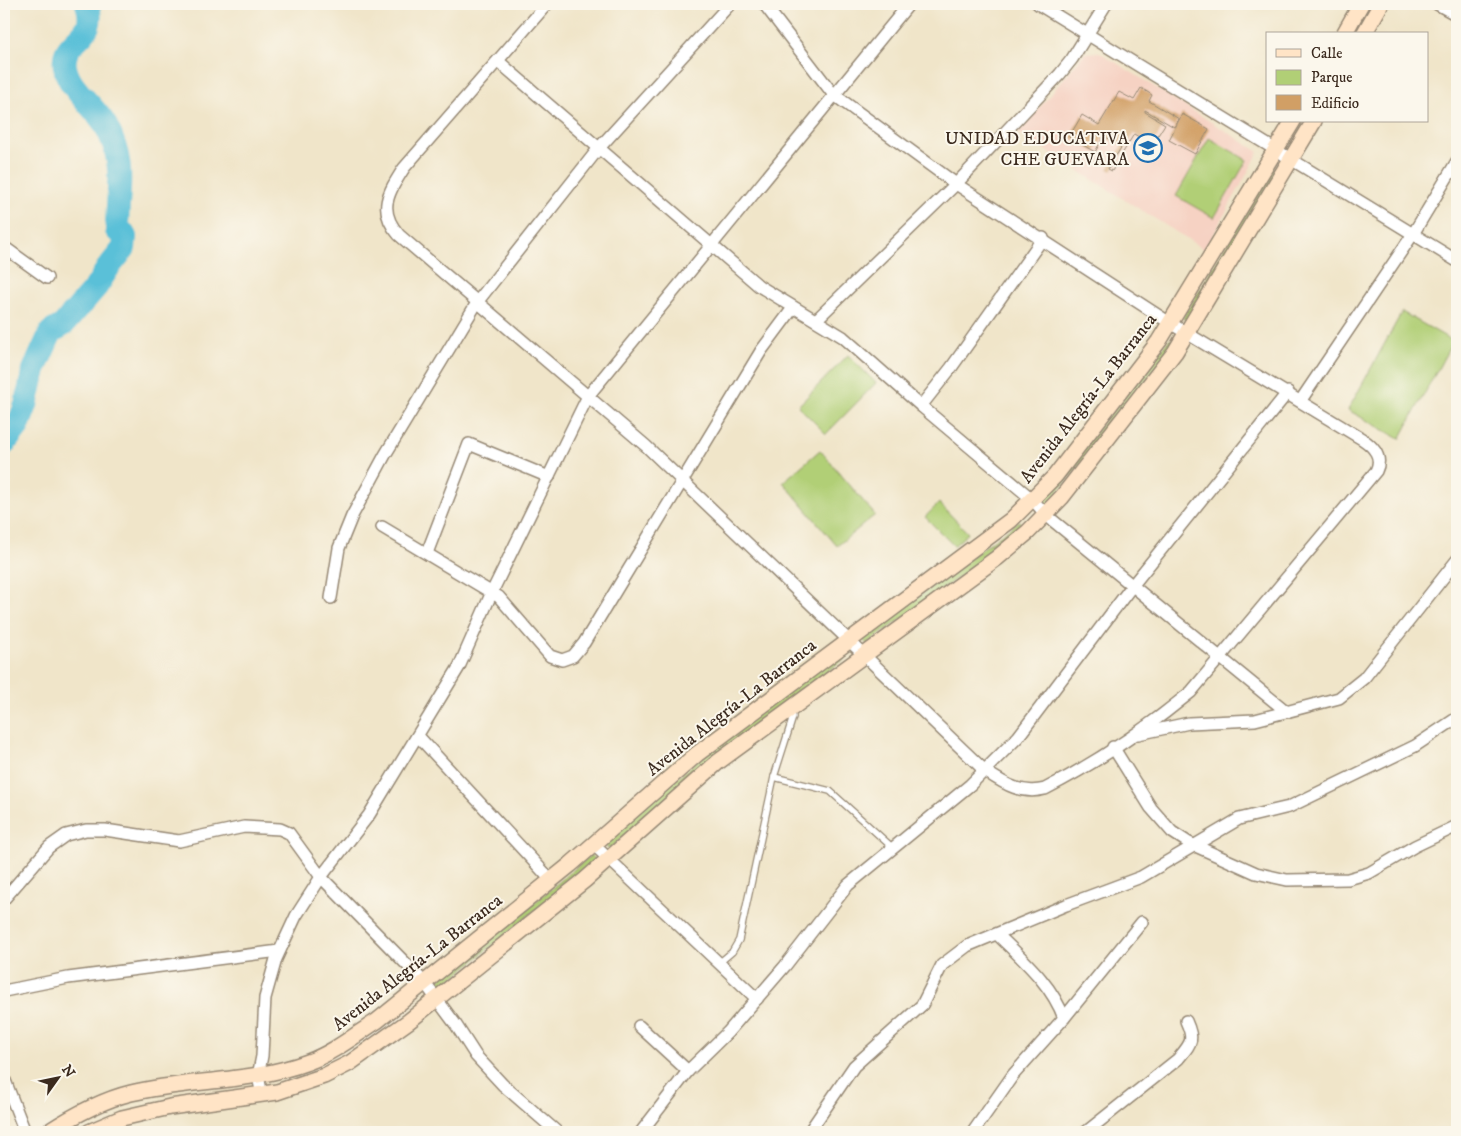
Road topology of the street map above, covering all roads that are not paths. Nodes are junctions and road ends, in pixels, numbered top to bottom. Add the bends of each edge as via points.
1 (547, 4) edge
2 (730, 4) edge
3 (764, 4) edge
4 (909, 4) edge
5 (1038, 4) edge
6 (1106, 4) edge
7 (1361, 4) edge
8 (1381, 4) edge
9 (1437, 4) edge
10 (1457, 15) edge
11 (1345, 32) edge
12 (1365, 32) edge
13 (1088, 34) junction
14 (498, 61) junction
15 (834, 94) junction
16 (1292, 122) edge
17 (1313, 122) edge
18 (599, 148) junction
19 (1276, 150) junction
20 (1292, 160) junction
21 (1457, 161) edge
22 (956, 184) junction
23 (1413, 234) junction
24 (1043, 238) junction
25 (712, 245) junction
26 (4, 247) edge
27 (1457, 261) edge
28 (47, 278) dead end
29 (478, 301) junction
30 (793, 308) junction
31 (816, 320) junction
32 (1170, 323) junction
33 (1187, 333) junction
34 (1288, 392) junction
35 (588, 396) junction
36 (1301, 400) junction
37 (920, 406) junction
38 (549, 477) junction
39 (684, 480) junction
40 (1033, 500) junction
41 (1046, 515) junction
42 (382, 527) dead end
43 (426, 554) junction
44 (1457, 560) edge
45 (1132, 586) junction
46 (492, 592) junction
47 (331, 598) dead end
48 (848, 640) junction
49 (863, 655) junction
50 (1221, 657) junction
51 (790, 707) junction
52 (1288, 712) junction
53 (1457, 718) edge
54 (418, 736) junction
55 (1131, 736) junction
56 (1113, 747) junction
57 (985, 771) junction
58 (774, 777) junction
59 (1457, 826) edge
60 (594, 845) junction
61 (1196, 846) junction
62 (893, 848) junction
63 (608, 859) junction
64 (321, 877) junction
65 (551, 880) junction
66 (4, 899) edge
67 (1142, 922) dead end
68 (997, 934) junction
69 (279, 951) junction
70 (718, 963) junction
71 (424, 982) junction
72 (4, 991) edge
73 (757, 999) junction
74 (437, 1000) junction
75 (1064, 1018) junction
76 (1186, 1021) dead end
77 (639, 1026) dead end
78 (688, 1071) junction
79 (258, 1076) junction
80 (4, 1078) edge
81 (262, 1095) junction
82 (25, 1132) edge
83 (48, 1132) edge
84 (89, 1132) edge
85 (557, 1132) edge
86 (641, 1132) edge
87 (809, 1132) edge
88 (973, 1132) edge
89 (1086, 1132) edge

1 - 14 street
2 - 18 street
3 - 15 street
4 - 15 street
5 - 13 street
6 - 13 street
7 - 11 main road
8 - 12 main road
9 - 10 street
13 - 19 street
13 - 22 street via 1060,74
14 - 18 street
14 - 29 street via 418,150 387,200 386,213 399,236
15 - 22 street
15 - 25 street
16 - 19 main road, Avenida Alegría-La Barranca
17 - 20 main road, Avenida Alegría-La Barranca
18 - 25 street
18 - 29 street
19 - 20 street
19 - 32 main road, Avenida Alegría-La Barranca
20 - 23 street
20 - 33 main road, Avenida Alegría-La Barranca
21 - 23 street
22 - 24 street
22 - 31 street
23 - 27 street
23 - 36 street
24 - 32 street
24 - 37 street via 951,368
25 - 30 street via 759,286
25 - 35 street
26 - 28 street
29 - 35 street
29 - 47 street via 352,516 339,548
30 - 31 street
30 - 39 street via 761,351
31 - 37 street via 843,337
32 - 33 street
32 - 40 main road, Avenida Alegría-La Barranca via 1104,413
33 - 34 street
33 - 41 main road, Avenida Alegría-La Barranca
34 - 36 street
34 - 45 street
35 - 38 street
35 - 39 street
36 - 50 street via 1369,443 1379,464 1376,472
37 - 40 street
38 - 43 street via 469,444
38 - 46 street
39 - 46 street via 573,656 562,660 550,656 507,604
39 - 48 street
40 - 41 street
40 - 48 main road, Avenida Alegría-La Barranca
41 - 45 street
41 - 49 main road, Avenida Alegría-La Barranca via 996,558
42 - 43 street
43 - 46 street
44 - 52 street via 1350,692
45 - 50 street
45 - 57 street via 1034,717
46 - 54 street via 459,667
48 - 49 street
48 - 60 main road, Avenida Alegría-La Barranca via 697,754
49 - 51 main road, Avenida Alegría-La Barranca
49 - 57 street
50 - 52 street
50 - 55 street via 1192,692
51 - 58 lane via 793,717
51 - 63 main road, Avenida Alegría-La Barranca via 705,772
52 - 55 street via 1255,720 1189,723
53 - 61 street via 1415,746 1289,807 1239,819
54 - 64 street via 369,815
54 - 65 street
55 - 56 street
56 - 57 street via 1061,780 1033,792 1009,786
56 - 61 street via 1151,808 1172,832
57 - 62 street
58 - 62 lane via 830,791
58 - 70 lane via 739,940 732,952
59 - 61 street via 1369,873 1348,879 1279,878 1256,873
60 - 63 street
60 - 65 main road, Avenida Alegría-La Barranca
61 - 68 street via 1141,877
62 - 73 street via 848,885
63 - 70 street
63 - 74 main road, Avenida Alegría-La Barranca
64 - 66 street via 289,833 280,830 244,827 179,841 86,830 66,835 49,847
64 - 69 street
64 - 71 street
65 - 71 main road, Avenida Alegría-La Barranca
67 - 75 street
68 - 75 street via 1039,974 1058,1001
68 - 87 street via 967,946 942,965 922,1005 854,1066
69 - 72 street via 68,978
69 - 79 street via 265,998
70 - 73 street
71 - 74 street
71 - 79 main road, Avenida Alegría-La Barranca via 377,1021 324,1056
73 - 78 street
74 - 81 main road, Avenida Alegría-La Barranca via 350,1063 303,1084
74 - 85 street via 476,1056 503,1086
75 - 88 street via 1013,1075
76 - 89 street via 1192,1035 1190,1045 1178,1059
77 - 78 street
78 - 86 street
79 - 81 street
79 - 83 main road, Avenida Alegría-La Barranca via 130,1094 107,1101
80 - 82 street
81 - 84 main road, Avenida Alegría-La Barranca via 170,1107 122,1118

